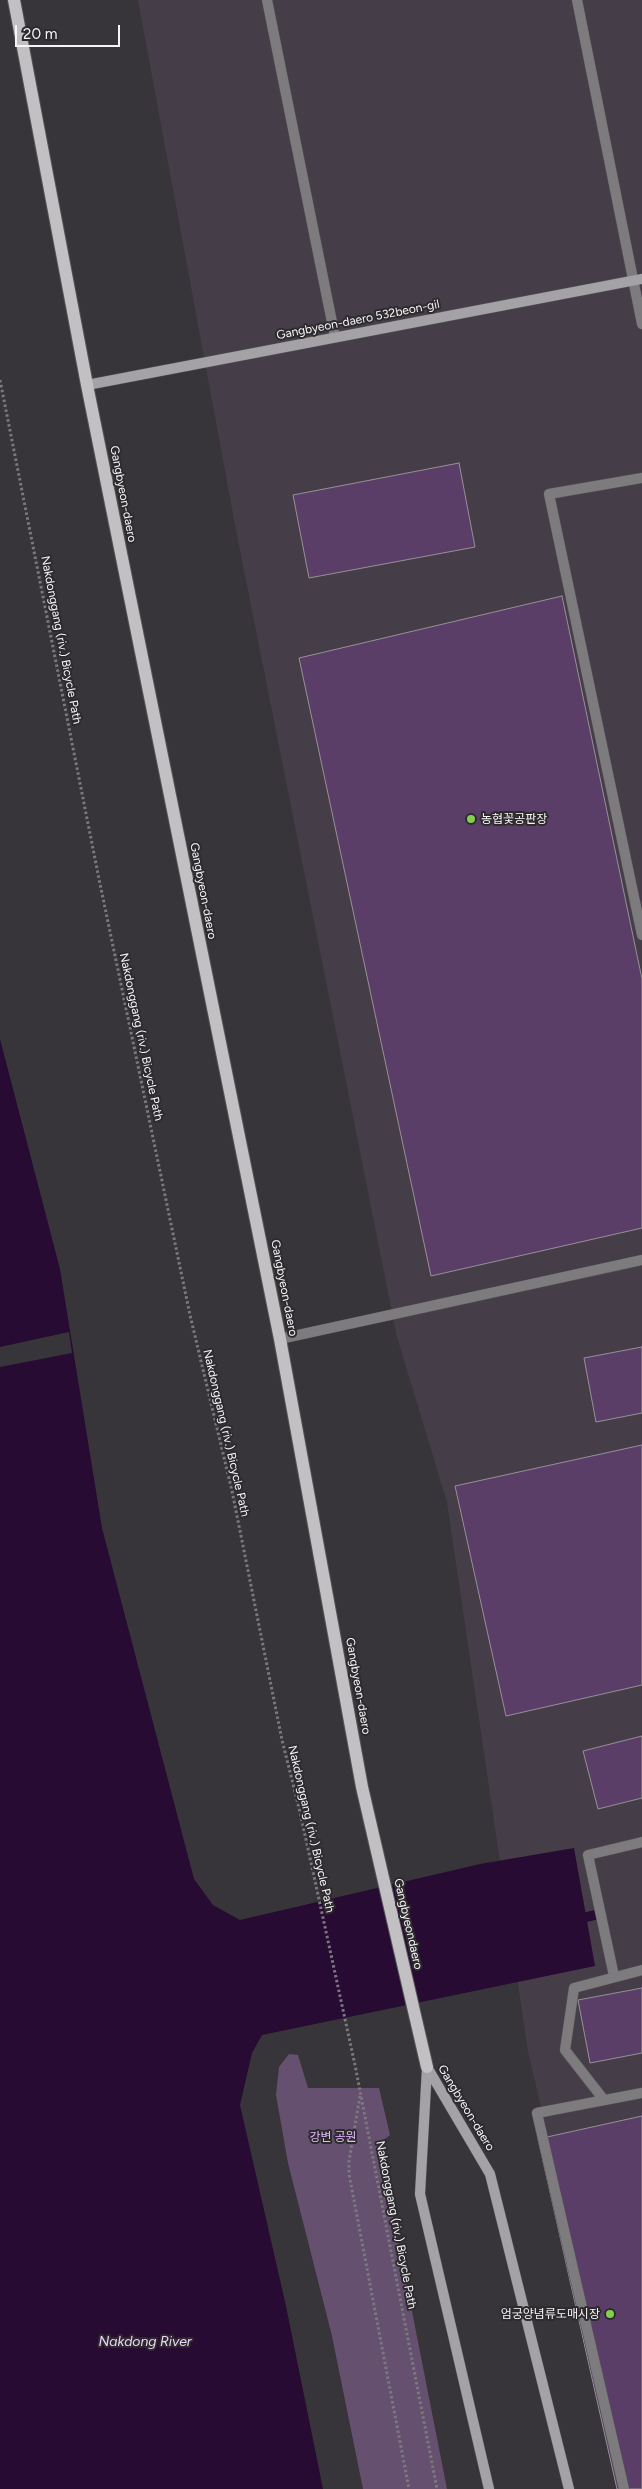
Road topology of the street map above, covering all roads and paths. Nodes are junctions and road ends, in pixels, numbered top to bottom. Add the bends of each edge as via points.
1 (14, 0) edge
2 (267, 0) edge
3 (577, 0) edge
4 (638, 280) edge
5 (642, 324) edge
6 (335, 337) junction
7 (0, 380) edge
8 (87, 385) junction
9 (642, 478) edge
10 (642, 935) edge
11 (642, 1260) edge
12 (280, 1339) junction
13 (362, 1787) joint
14 (642, 1842) edge
15 (642, 1970) edge
16 (614, 1976) junction
17 (427, 2067) junction
18 (642, 2092) edge
19 (361, 2094) junction
20 (604, 2100) junction
21 (409, 2489) edge
22 (437, 2489) edge
23 (489, 2489) edge
24 (569, 2489) edge
25 (624, 2489) edge

1 - 8 main road, Gangbyeon-daero
2 - 6 street
3 - 4 street
4 - 5 street
4 - 6 main road, Gangbyeon-daero 532beon-gil
6 - 8 main road, Gangbyeon-daero 532beon-gil
7 - 19 path, Nakdonggang (riv.) Bicycle Path via 100,888
8 - 12 main road, Gangbyeon-daero
9 - 10 street via 549,494
11 - 12 street
12 - 13 main road, Gangbyeon-daero
13 - 17 main road, Gangbyeondaero
14 - 16 street via 588,1855
15 - 16 street
16 - 20 street via 574,1988 565,2050
17 - 23 main road, Gangbyeon-daero via 420,2194
17 - 24 main road, Gangbyeon-daero via 490,2174
18 - 20 street
19 - 21 path via 349,2174
19 - 22 path, Nakdonggang (riv.) Bicycle Path
20 - 25 street via 538,2113

